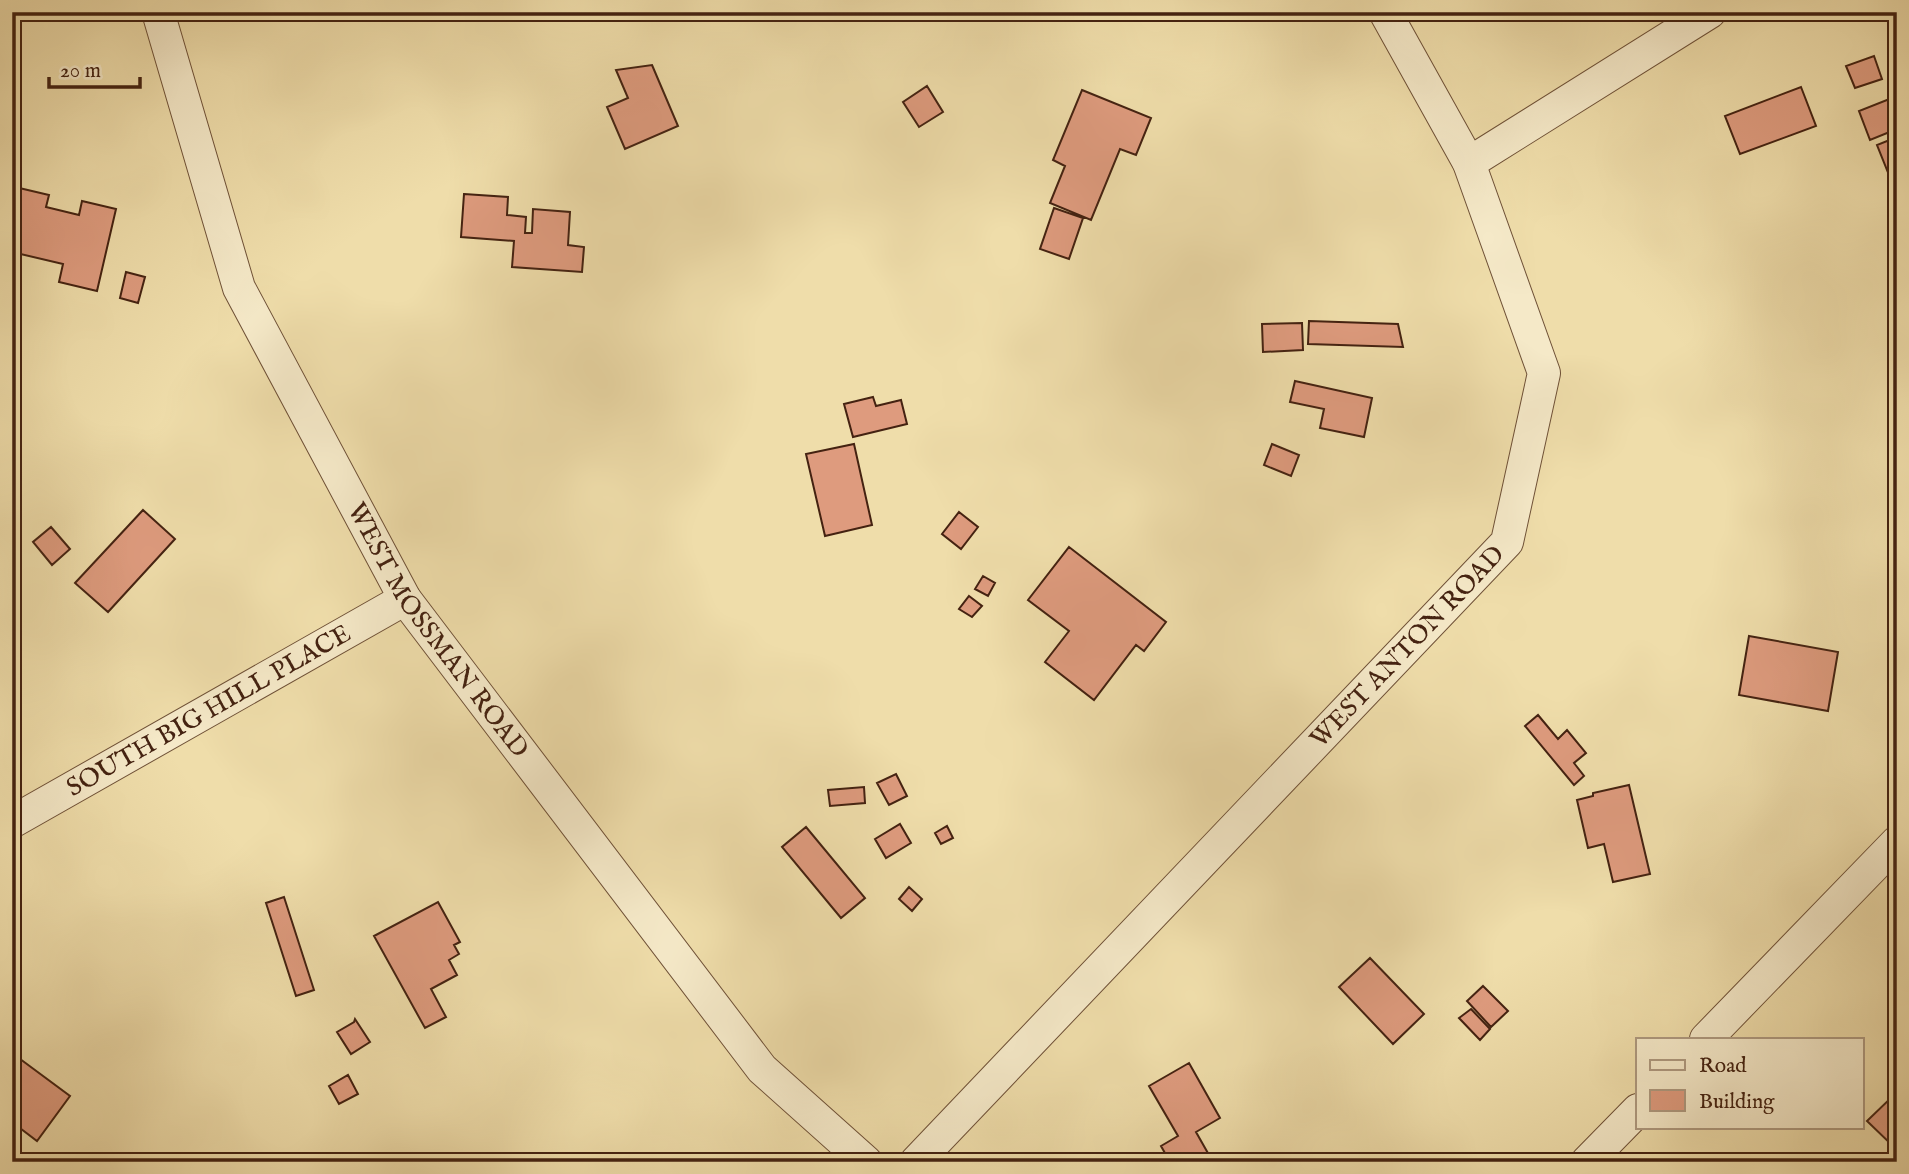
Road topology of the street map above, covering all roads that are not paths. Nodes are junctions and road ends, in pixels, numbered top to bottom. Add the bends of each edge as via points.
1 (158, 12) edge
2 (1385, 12) edge
3 (1710, 12) edge
4 (1469, 163) junction
5 (405, 599) junction
6 (12, 822) edge
7 (1896, 844) edge
8 (1707, 1038) edge
9 (1636, 1112) edge
10 (866, 1162) edge
11 (916, 1162) edge
12 (1587, 1162) edge

1 - 5 street, WEST MOSSMAN ROAD via 239,288
2 - 4 street, WEST ANTON ROAD
3 - 4 street
4 - 11 street, WEST ANTON ROAD via 1544,373 1507,542
5 - 6 street, SOUTH BIG HILL PLACE
5 - 10 street, WEST MOSSMAN ROAD via 762,1069
7 - 8 street
9 - 12 street

